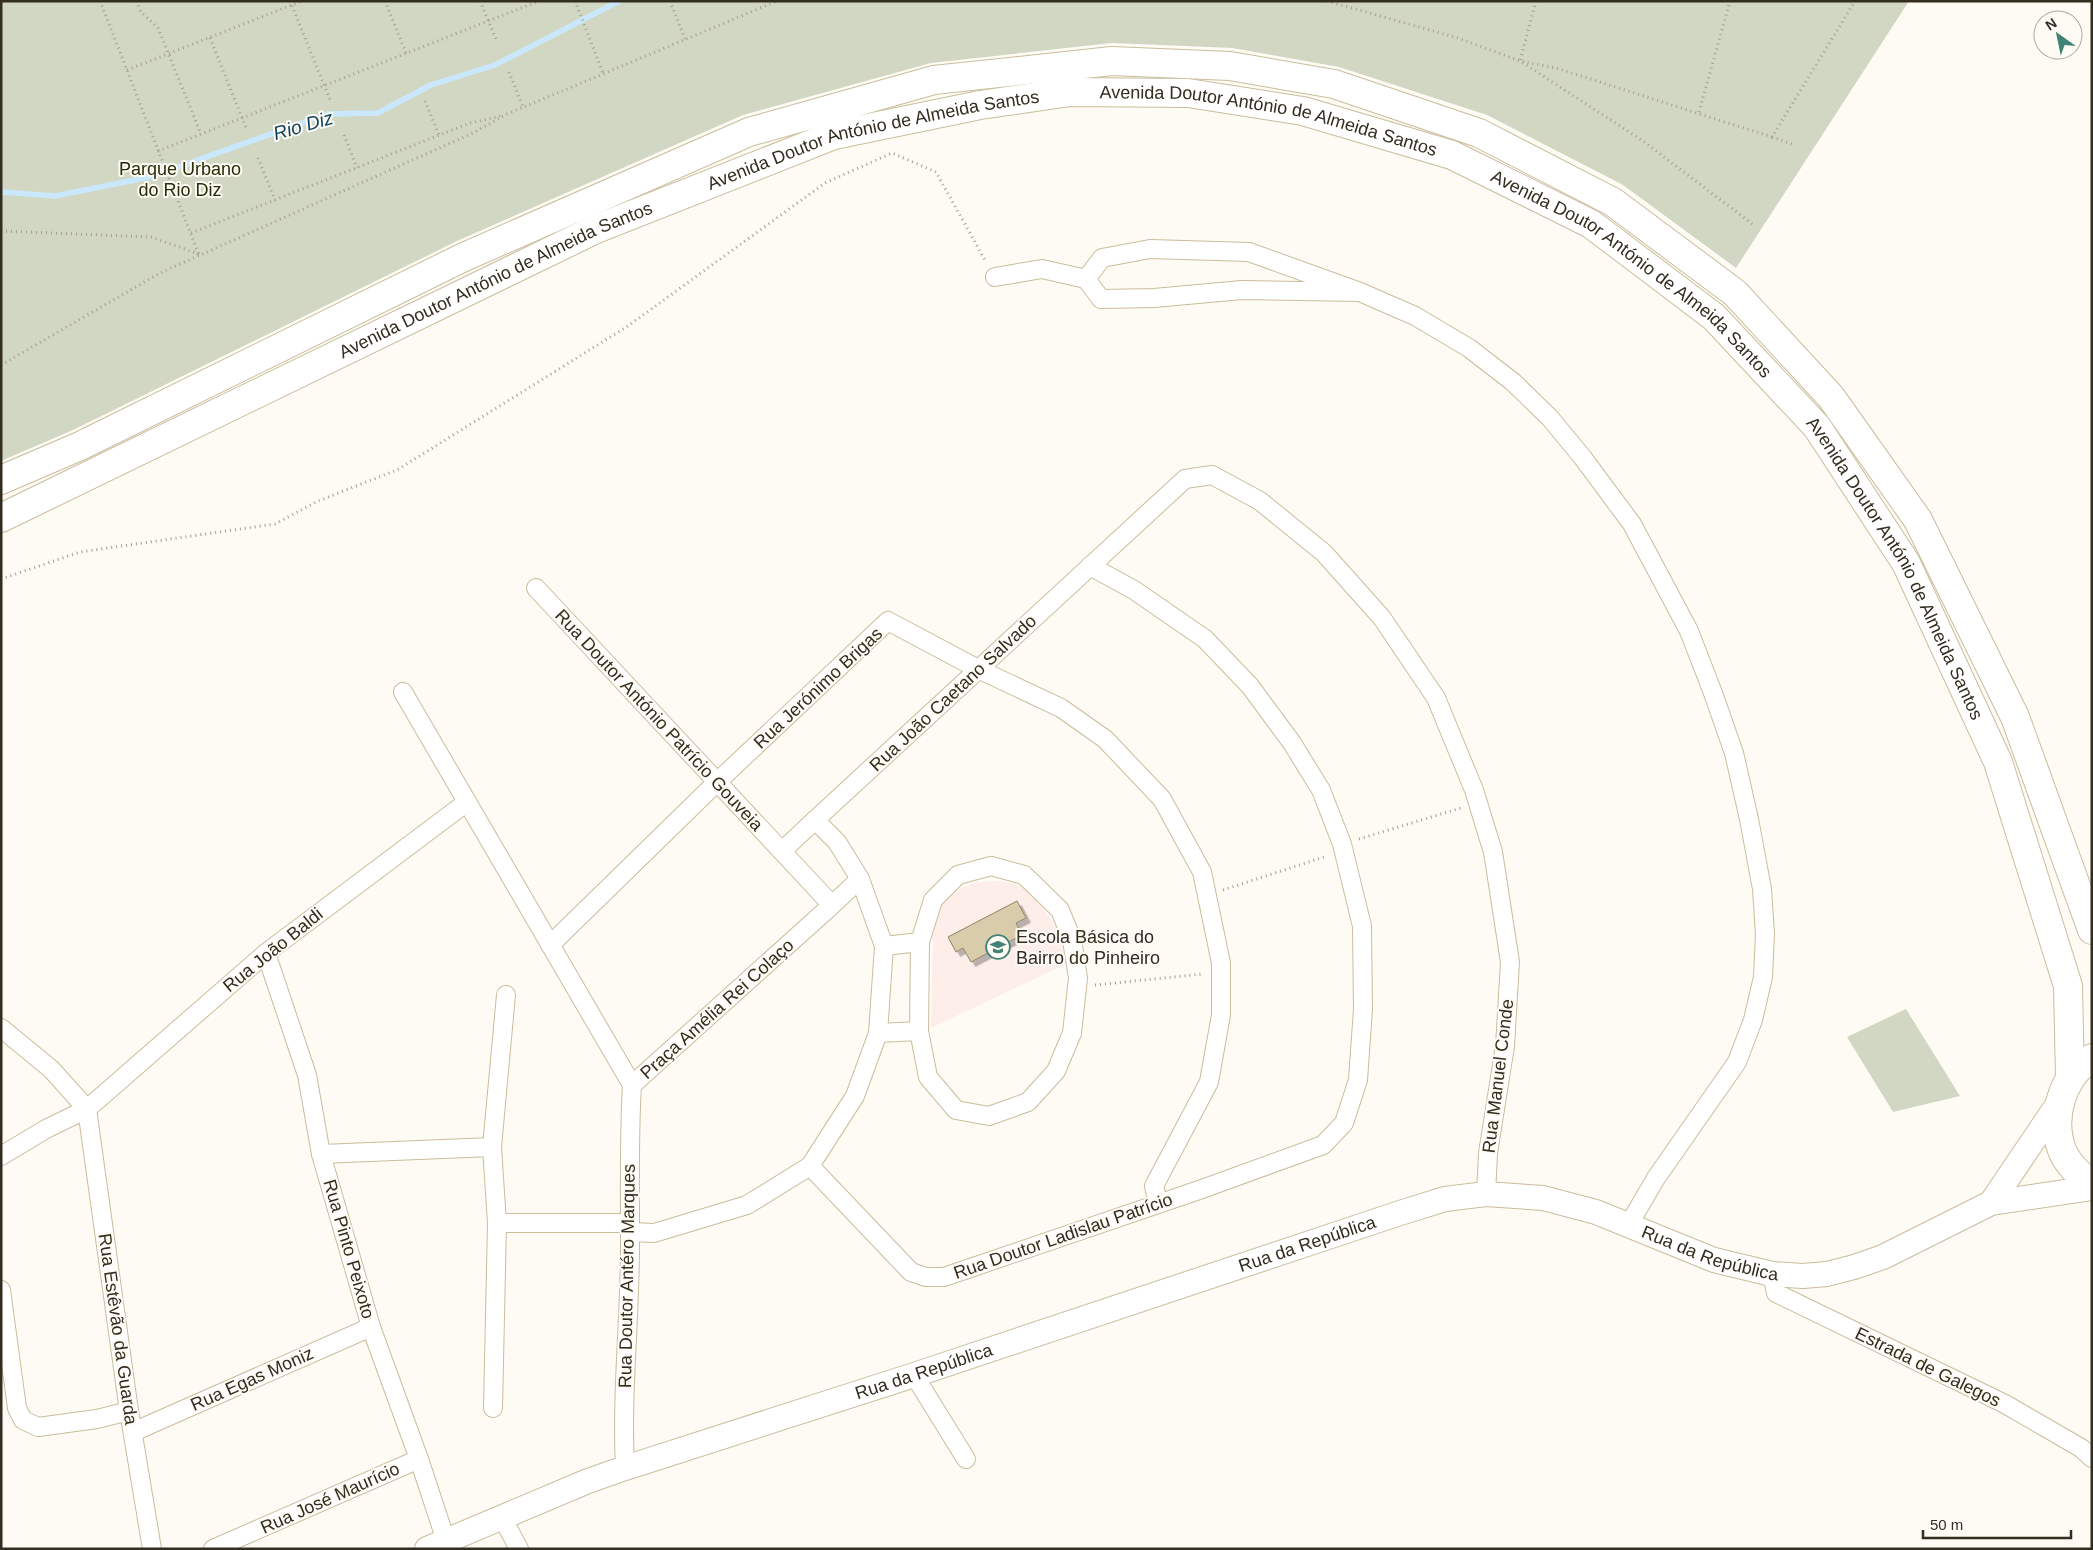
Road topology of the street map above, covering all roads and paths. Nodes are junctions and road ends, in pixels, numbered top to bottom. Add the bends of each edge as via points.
1 (100, 1) edge
2 (136, 1) edge
3 (302, 1) edge
4 (385, 1) edge
5 (480, 1) edge
6 (539, 1) edge
7 (575, 1) edge
8 (670, 1) edge
9 (777, 1) edge
10 (1327, 1) edge
11 (1536, 1) edge
12 (1730, 1) edge
13 (1855, 1) edge
14 (291, 3) edge
15 (766, 3) edge
16 (488, 21) junction
17 (210, 38) junction
18 (496, 39) dead end
19 (685, 39) junction
20 (406, 53) junction
21 (169, 54) junction
22 (1520, 61) junction
23 (127, 70) junction
24 (509, 72) dead end
25 (602, 73) junction
26 (324, 86) junction
27 (425, 101) dead end
28 (330, 102) dead end
29 (523, 107) junction
30 (1699, 112) junction
31 (505, 115) junction
32 (242, 118) junction
33 (247, 130) dead end
34 (201, 134) junction
35 (344, 135) dead end
36 (439, 136) junction
37 (1772, 137) junction
38 (1792, 144) dead end
39 (158, 151) junction
40 (258, 158) dead end
41 (357, 168) junction
42 (275, 200) junction
43 (1755, 226) dead end
44 (1, 231) edge
45 (191, 234) junction
46 (199, 254) junction
47 (995, 277) joint
48 (1086, 279) junction
49 (1360, 292) junction
50 (1, 365) edge
51 (1, 480) edge
52 (1, 518) edge
53 (1090, 566) junction
54 (1, 579) edge
55 (536, 588) dead end
56 (978, 670) junction
57 (403, 692) dead end
58 (716, 783) junction
59 (467, 802) junction
60 (1478, 803) junction
61 (815, 820) junction
62 (1343, 847) junction
63 (782, 851) junction
64 (860, 880) junction
65 (1207, 895) junction
66 (832, 905) junction
67 (2092, 930) edge
68 (920, 942) junction
69 (550, 945) junction
70 (884, 946) junction
71 (266, 953) junction
72 (1221, 972) junction
73 (1077, 987) junction
74 (506, 995) dead end
75 (1, 1028) edge
76 (919, 1032) junction
77 (878, 1033) junction
78 (2092, 1058) edge
79 (632, 1085) junction
80 (2065, 1090) junction
81 (87, 1109) junction
82 (492, 1147) junction
83 (321, 1154) junction
84 (1, 1156) edge
85 (810, 1166) junction
86 (2092, 1187) edge
87 (1486, 1194) junction
88 (1158, 1203) junction
89 (1991, 1203) junction
90 (497, 1223) junction
91 (1628, 1226) junction
92 (630, 1227) junction
93 (1772, 1274) junction
94 (1, 1290) edge
95 (371, 1327) junction
96 (7, 1372) edge
97 (914, 1375) junction
98 (493, 1408) dead end
99 (129, 1411) junction
100 (133, 1432) junction
101 (2092, 1458) edge
102 (419, 1459) junction
103 (966, 1459) dead end
104 (624, 1468) junction
105 (502, 1517) junction
106 (437, 1545) edge
107 (152, 1549) edge
108 (213, 1549) edge
109 (518, 1549) edge

1 - 23 path
2 - 21 path via 141,12 158,28
3 - 14 path
4 - 20 path
5 - 16 path
6 - 16 path
7 - 25 path
8 - 19 path
9 - 15 path
10 - 22 path via 1458,38
11 - 22 path
12 - 30 path
13 - 37 path
14 - 17 path
14 - 26 path
15 - 19 path
16 - 18 path
16 - 20 path
17 - 21 path
17 - 32 path
19 - 25 path
20 - 26 path
21 - 23 path
21 - 34 path
22 - 30 path via 1556,68
22 - 43 path via 1643,141
23 - 39 path
24 - 29 path
25 - 29 path
26 - 28 path
26 - 32 path
27 - 36 path
29 - 31 path
30 - 37 path
31 - 36 path via 470,123
31 - 46 path via 473,133
32 - 33 path
32 - 34 path
34 - 39 path
35 - 41 path
36 - 41 path
37 - 38 path
39 - 45 path
40 - 42 path
41 - 42 path
42 - 45 path
44 - 46 path via 151,237
45 - 46 path
46 - 50 path
47 - 48 street via 1042,269
47 - 54 path via 936,172 892,154 825,183 628,326 397,470 318,501 275,524 80,552
48 - 49 street via 1101,299 1242,290
48 - 49 street via 1102,258 1150,249 1249,252
49 - 91 street via 1415,316 1469,348 1513,382 1550,418 1583,458 1632,524 1689,631 1734,753 1750,818 1762,889 1763,977 1753,1020 1737,1062 1656,1178
51 - 67 highway, Avenida Doutor António de Almeida Santos via 80,446 464,257 749,132 934,80 1112,61 1230,66 1334,84 1479,133 1613,202 1735,293 1831,397 1918,520 2011,708
52 - 80 highway, Avenida Doutor António de Almeida Santos via 596,228 834,135 980,104 1070,92 1188,93 1303,111 1452,155 1591,224 1714,317 1817,427 1906,563 1998,762 2068,986
53 - 56 street, Rua João Caetano Salvado
53 - 60 street, Rua Manuel Conde via 1185,479 1212,475 1260,501 1324,553 1382,618 1436,698
53 - 62 street via 1134,590 1205,639 1250,686 1292,743 1321,790
55 - 58 street, Rua Doutor António Patrício Gouveia
56 - 58 street, Rua Jerónimo Brigas via 888,621
56 - 61 street, Rua João Caetano Salvado
56 - 65 street via 1061,708 1105,739 1162,799 1202,872
57 - 59 street, Praça Amélia Rei Colaço
58 - 63 street, Rua Doutor António Patrício Gouveia
58 - 69 street
59 - 69 street, Praça Amélia Rei Colaço
59 - 71 street, Rua João Baldi
60 - 62 path
60 - 87 street, Rua Manuel Conde via 1493,852 1510,962 1506,1046 1488,1153
61 - 63 street
61 - 64 street via 837,842
62 - 65 path
62 - 88 street, Rua Doutor Ladislau Patrício via 1362,926 1363,1009 1358,1080 1344,1123 1323,1145
63 - 66 street, Rua Doutor António Patrício Gouveia
64 - 66 street
64 - 70 street
65 - 72 street
66 - 79 street, Praça Amélia Rei Colaço
68 - 70 street
68 - 73 street via 933,900 958,875 991,866 1024,875 1060,910 1072,940
68 - 76 street
69 - 79 street, Praça Amélia Rei Colaço
70 - 77 street
71 - 81 street, Rua João Baldi
71 - 83 street, Rua Pinto Peixoto via 307,1075
72 - 73 path
72 - 88 street via 1221,1015 1208,1082 1154,1186
73 - 76 street via 1072,1033 1056,1071 1028,1102 989,1116 956,1110 928,1077
74 - 82 street
75 - 81 street via 51,1069
76 - 77 street
77 - 85 street via 856,1096
78 - 80 highway via 2086,1061
79 - 92 street, Rua Doutor Antéro Marques
80 - 86 highway, Avenida Doutor António de Almeida Santos via 2057,1126 2062,1150 2075,1171
80 - 89 street
81 - 84 street, Rua João Baldi
81 - 99 street, Rua Estêvão da Guarda
82 - 83 street
82 - 90 street
83 - 95 street, Rua Pinto Peixoto
85 - 88 street, Rua Doutor Ladislau Patrício via 911,1272 926,1277 944,1277
85 - 92 street via 747,1206 654,1233
86 - 89 street
87 - 91 street, Rua da República via 1543,1198 1596,1212
87 - 97 street, Rua da República via 1445,1199 1400,1213
89 - 93 street, Rua da República via 1883,1257 1854,1267 1827,1274
90 - 92 street
90 - 98 street
91 - 93 street, Rua da República via 1714,1260
92 - 104 street, Rua Doutor Antéro Marques
93 - 101 street, Estrada de Galegos via 1776,1293 2005,1404
94 - 96 street
95 - 100 street, Rua Egas Moniz
95 - 102 street, Rua Pinto Peixoto
96 - 99 street via 23,1420 38,1427
97 - 103 street
97 - 104 street, Rua da República
99 - 100 street, Rua Estêvão da Guarda
100 - 107 street, Rua Estêvão da Guarda
102 - 106 street, Rua Pinto Peixoto
102 - 108 street, Rua José Maurício
104 - 105 street, Rua da República
105 - 106 street, Rua da República
105 - 109 street

